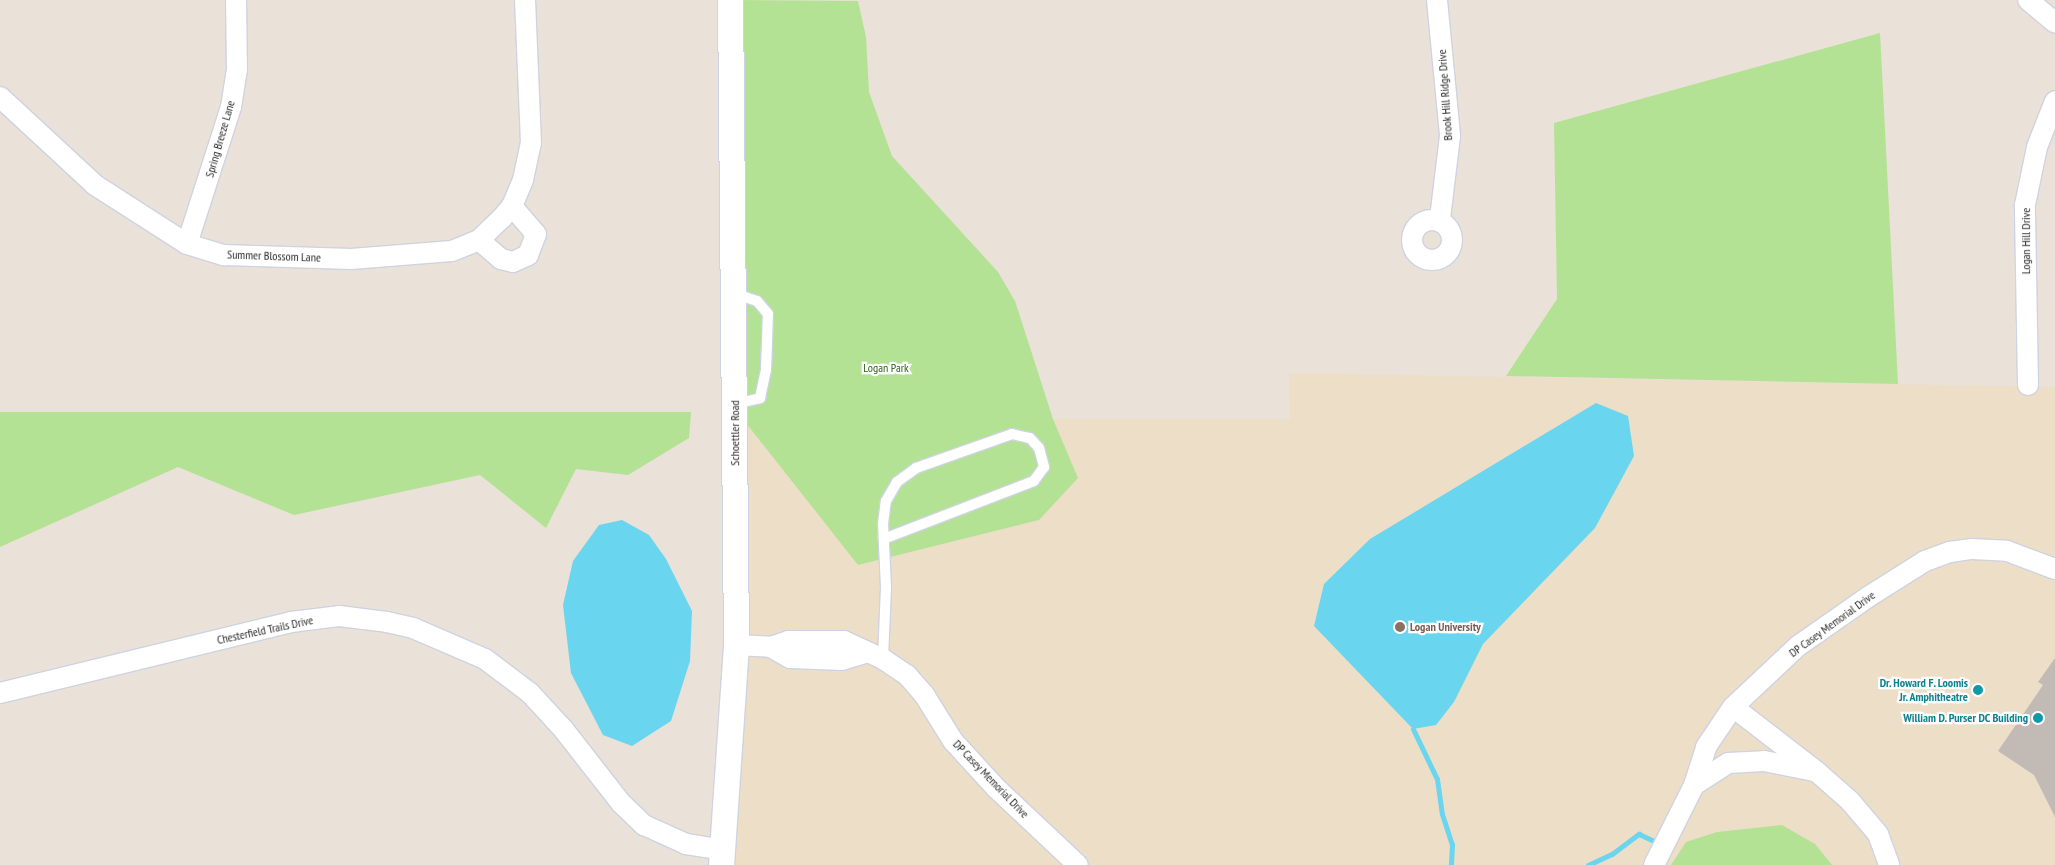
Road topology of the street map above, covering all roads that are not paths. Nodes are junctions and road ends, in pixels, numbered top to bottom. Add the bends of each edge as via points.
1 (236, 0) edge
2 (525, 0) edge
3 (730, 0) edge
4 (1437, 0) edge
5 (2028, 0) edge
6 (2055, 23) edge
7 (0, 97) edge
8 (2055, 101) edge
9 (512, 206) junction
10 (1440, 219) dead end
11 (479, 240) junction
12 (187, 244) junction
13 (735, 304) junction
14 (2028, 385) dead end
15 (735, 404) junction
16 (884, 539) junction
17 (2055, 569) edge
18 (736, 645) junction
19 (874, 656) junction
20 (0, 693) edge
21 (1733, 707) junction
22 (1816, 771) junction
23 (1694, 785) junction
24 (722, 857) edge
25 (1078, 865) edge
26 (1654, 865) edge
27 (1889, 865) edge

1 - 12 street, Spring Breeze Lane via 237,70 231,107
2 - 9 street, Summer Blossom Lane via 531,143 524,180
3 - 13 street, Schoettler Road
4 - 10 street, Brook Hill Ridge Drive via 1450,136
5 - 6 street
7 - 12 street, Summer Blossom Lane via 95,185
8 - 14 street, Logan Hill Drive via 2037,147 2025,205
9 - 11 street, Summer Blossom Lane
9 - 11 street via 536,234 528,255 513,262 501,259
11 - 12 street, Summer Blossom Lane via 452,251 351,259 224,255
13 - 15 street, Schoettler Road
13 - 15 lane via 745,297 757,301 768,314 766,370 760,398
15 - 18 street, Schoettler Road
16 - 16 lane via 1034,481 1044,466 1039,448 1030,438 1012,434 905,474 886,500
16 - 19 lane
17 - 21 street, DP Casey Memorial Drive via 2007,551 1972,548 1925,561 1798,646
18 - 19 street via 771,647 790,658 842,660
18 - 24 street, Schoettler Road
19 - 25 street, DP Casey Memorial Drive via 907,674 953,741 996,788
20 - 24 street, Chesterfield Trails Drive via 291,622 339,616 387,622 413,628 485,659 530,692 564,730 620,804 644,825
21 - 22 street
21 - 23 street, DP Casey Memorial Drive via 1706,747
22 - 23 street via 1764,761 1728,763
22 - 27 street via 1878,834
23 - 26 street, DP Casey Memorial Drive

